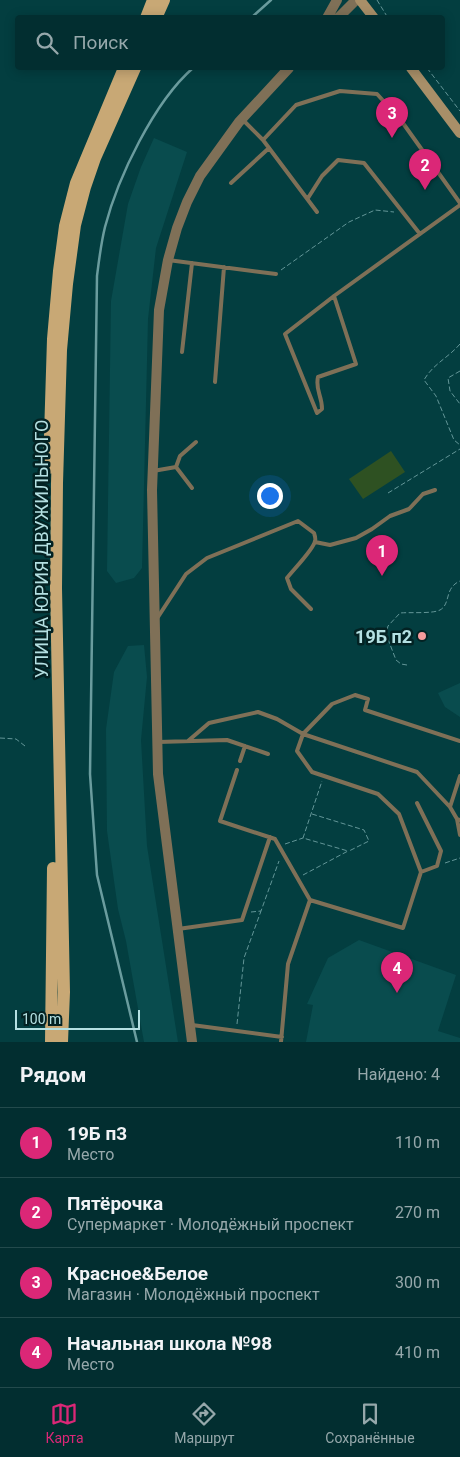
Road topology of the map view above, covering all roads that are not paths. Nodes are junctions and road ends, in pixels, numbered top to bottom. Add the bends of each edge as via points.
1 (153, 0) edge
2 (164, 0) edge
3 (337, 0) edge
4 (356, 0) edge
5 (360, 0) edge
6 (147, 15) edge
7 (157, 15) edge
8 (329, 15) edge
9 (341, 15) edge
10 (372, 15) edge
11 (123, 70) edge
12 (134, 70) edge
13 (287, 70) edge
14 (413, 70) edge
15 (241, 119) junction
16 (459, 131) edge
17 (263, 140) junction
18 (270, 148) junction
19 (231, 183) dead end
20 (308, 198) junction
21 (460, 204) edge
22 (317, 212) dead end
23 (420, 234) junction
24 (168, 260) junction
25 (192, 263) junction
26 (224, 267) junction
27 (276, 274) road end
28 (334, 296) junction
29 (182, 352) dead end
30 (214, 382) dead end
31 (196, 442) dead end
32 (176, 467) junction
33 (153, 472) junction
34 (192, 488) dead end
35 (435, 490) dead end
36 (315, 542) junction
37 (311, 609) dead end
38 (155, 621) junction
39 (303, 734) junction
40 (188, 741) junction
41 (460, 741) edge
42 (158, 742) junction
43 (245, 746) junction
44 (268, 754) dead end
45 (240, 761) dead end
46 (237, 770) dead end
47 (460, 776) edge
48 (417, 803) dead end
49 (450, 807) junction
50 (458, 819) edge
51 (460, 835) edge
52 (270, 837) junction
53 (421, 872) junction
54 (310, 900) junction
55 (178, 929) junction
56 (190, 1025) junction
57 (281, 1040) edge
58 (51, 1042) edge
59 (62, 1042) edge
60 (192, 1042) edge

1 - 6 main road
2 - 7 main road
3 - 8 street
4 - 9 street
5 - 10 main road
11 - 58 main road, УЛИЦА ЮРИЯ ДВУЖИЛЬНОГО via 76,183 65,226 53,339 49,441 53,885
12 - 59 main road, УЛИЦА ЮРИЯ ДВУЖИЛЬНОГО via 95,158 75,225 61,350 56,553 64,992
13 - 15 street
14 - 16 main road
15 - 17 lane
15 - 24 street via 200,176 177,228
17 - 18 lane
17 - 21 lane via 296,105 340,91 377,94 400,119
18 - 19 lane
18 - 20 lane
20 - 22 lane
20 - 23 lane via 322,176 338,160 364,163
21 - 23 lane
23 - 28 lane
24 - 25 lane
24 - 33 street via 159,310
25 - 26 lane
25 - 29 lane
26 - 27 lane
26 - 30 lane
28 - 28 lane via 285,334 317,413 322,409 316,386 318,377 356,364
31 - 32 lane via 180,456
32 - 33 lane
32 - 34 lane
33 - 38 street
35 - 36 lane via 422,494 409,509 390,516 356,538 330,545
36 - 37 lane via 287,578 291,589
36 - 38 lane via 314,533 298,521 207,558 186,574
38 - 42 street
39 - 40 lane via 258,712 209,723
39 - 41 lane via 332,704 355,695 368,699 365,710
39 - 49 lane via 417,772
39 - 53 lane via 297,751 312,772 378,794 399,814
40 - 42 lane
40 - 43 lane via 227,740
42 - 55 street via 158,774
43 - 44 lane
43 - 45 lane
46 - 52 lane via 220,821
47 - 49 lane
48 - 53 lane via 442,851 437,866
49 - 50 lane
50 - 51 lane
52 - 54 lane via 275,839
52 - 55 lane via 242,920
53 - 54 lane via 403,928
54 - 57 lane via 288,964
55 - 56 street
56 - 57 lane
56 - 60 street

